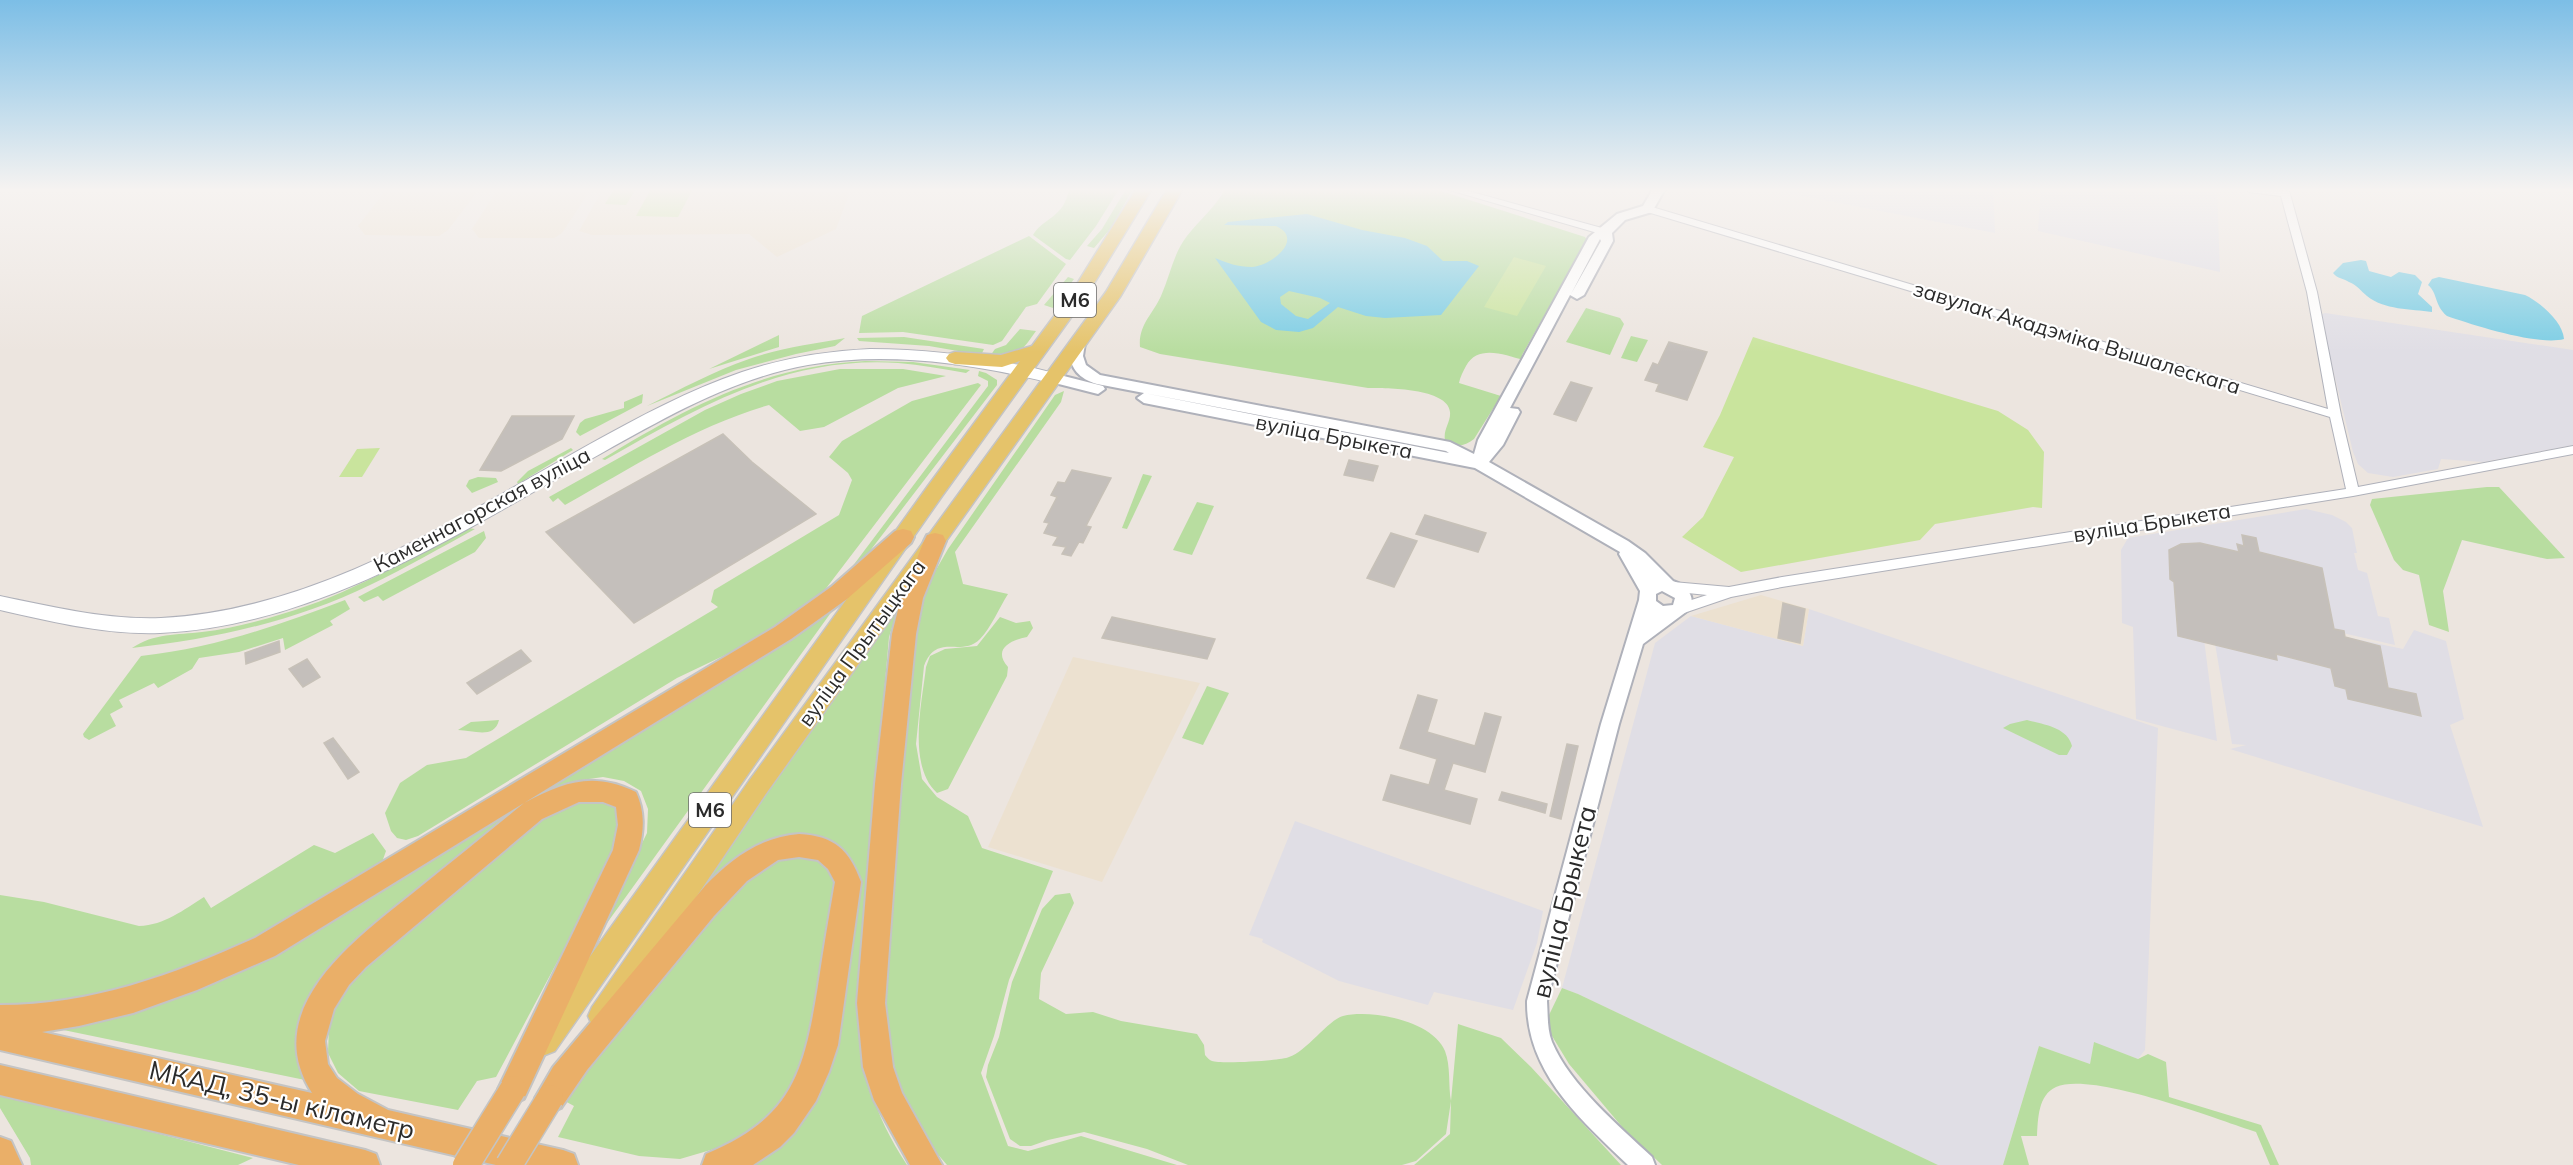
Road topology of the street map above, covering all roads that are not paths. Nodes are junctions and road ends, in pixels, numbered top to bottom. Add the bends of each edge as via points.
1 (1110, 243) edge
2 (1143, 243) edge
3 (1592, 243) edge
4 (1763, 243) edge
5 (2298, 243) edge
6 (1078, 344) junction
7 (1038, 350) junction
8 (955, 358) junction
9 (1024, 370) junction
10 (1052, 378) junction
11 (1006, 394) junction
12 (1193, 402) junction
13 (2335, 415) junction
14 (2573, 450) edge
15 (1479, 464) junction
16 (2353, 492) junction
17 (903, 537) junction
18 (935, 541) junction
19 (1622, 545) junction
20 (1670, 586) junction
21 (1730, 592) junction
22 (1647, 596) junction
23 (0, 603) edge
24 (1675, 611) junction
25 (1634, 641) junction
26 (0, 1019) edge
27 (0, 1036) edge
28 (0, 1080) edge
29 (515, 1086) junction
30 (556, 1088) junction
31 (380, 1122) junction
32 (0, 1152) edge
33 (7, 1165) edge
34 (357, 1165) edge
35 (466, 1165) edge
36 (509, 1165) edge
37 (563, 1165) edge
38 (717, 1165) edge
39 (927, 1165) edge
40 (1644, 1165) edge

1 - 7 main road, вуліца Прытыцкага / М6
2 - 6 main road, вуліца Прытыцкага / М6
3 - 15 street via 1485,440
4 - 13 street, завулак Акадэміка Вышалескага
5 - 13 street via 2312,292
6 - 10 main road, вуліца Прытыцкага / М6
6 - 12 street, вуліца Брыкета via 1076,362 1089,376
7 - 8 main road via 1002,361
7 - 9 main road, вуліца Прытыцкага / М6
8 - 9 main road, Каменнагорская вуліца
8 - 11 main road via 995,372 1003,380
8 - 23 main road, Каменнагорская вуліца via 895,352 852,354 807,360 749,375 654,418 357,577 246,613 181,624 118,626
9 - 10 main road, Каменнагорская вуліца
9 - 11 main road, вуліца Прытыцкага / М6
10 - 12 street, вуліца Брыкета
10 - 18 main road, вуліца Прытыцкага / М6
11 - 17 main road, вуліца Прытыцкага / М6
12 - 15 street, вуліца Брыкета
13 - 16 street
14 - 16 street, вуліца Брыкета
15 - 19 street, вуліца Брыкета
16 - 21 street, вуліца Брыкета
17 - 26 highway via 839,593 783,633 265,947 204,975 132,1000 50,1017
17 - 29 main road, вуліца Прытыцкага / М6
18 - 30 main road, вуліца Прытыцкага / М6 via 624,980
18 - 39 highway via 912,598 904,634 871,1003 878,1066 889,1100
19 - 20 street, вуліца Брыкета
19 - 22 street
20 - 21 street, вуліца Брыкета
20 - 22 street via 1656,586
20 - 24 street via 1683,595 1684,605
21 - 24 street, вуліца Брыкета
22 - 24 street via 1655,610
22 - 25 street, вуліца Брыкета
24 - 25 street, вуліца Брыкета
25 - 40 street, вуліца Брыкета via 1541,981 1537,1024 1543,1047 1562,1077
27 - 31 highway, МКАД, 35-ы кіламетр
28 - 34 highway, МКАД, 35-ы кіламетр
29 - 31 highway via 626,850 632,815 627,800 615,792 575,792 533,811 368,947 339,976 313,1024 313,1062 320,1080 343,1103
29 - 35 highway, М6, bridge
30 - 36 highway, М6, bridge
30 - 38 highway via 740,871 779,847 812,846 825,851 837,859 848,882 822,1051 812,1080 784,1123 762,1143
31 - 37 highway, МКАД, 35-ы кіламетр
32 - 33 highway

